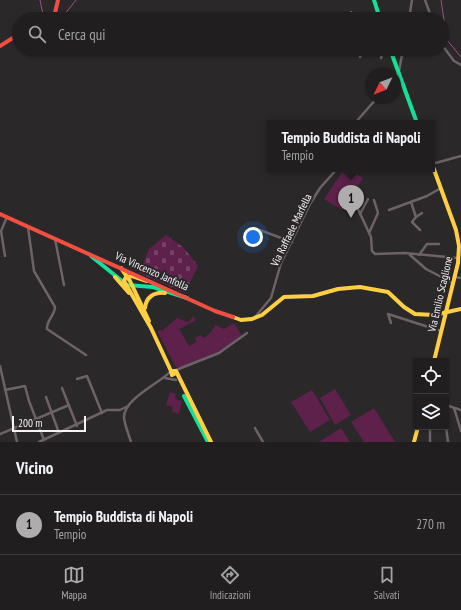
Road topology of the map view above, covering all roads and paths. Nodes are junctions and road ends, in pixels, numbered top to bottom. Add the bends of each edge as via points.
1 (58, 0) edge
2 (374, 0) edge
3 (412, 0) edge
4 (425, 0) edge
5 (55, 12) edge
6 (378, 12) edge
7 (410, 12) edge
8 (429, 12) edge
9 (12, 38) edge
10 (0, 46) edge
11 (449, 54) edge
12 (393, 56) edge
13 (402, 56) edge
14 (461, 65) edge
15 (398, 68) edge
16 (400, 68) edge
17 (401, 77) edge
18 (372, 104) edge
19 (358, 120) edge
20 (415, 120) edge
21 (461, 156) edge
22 (435, 163) edge
23 (334, 172) edge
24 (435, 172) edge
25 (441, 188) junction
26 (368, 199) dead end
27 (374, 200) dead end
28 (411, 202) junction
29 (358, 209) dead end
30 (389, 210) dead end
31 (422, 213) dead end
32 (0, 214) edge
33 (360, 214) junction
34 (7, 217) junction
35 (416, 217) junction
36 (28, 226) junction
37 (254, 228) dead end
38 (420, 230) dead end
39 (369, 234) junction
40 (55, 238) junction
41 (292, 242) junction
42 (439, 244) dead end
43 (85, 251) junction
44 (409, 254) junction
45 (419, 255) junction
46 (5, 256) dead end
47 (459, 258) junction
48 (101, 263) junction
49 (118, 266) junction
50 (130, 276) junction
51 (454, 277) junction
52 (461, 278) edge
53 (453, 283) junction
54 (125, 284) junction
55 (64, 285) dead end
56 (132, 286) junction
57 (165, 287) junction
58 (174, 295) junction
59 (190, 298) junction
60 (136, 302) junction
61 (461, 309) edge
62 (145, 312) junction
63 (446, 313) junction
64 (252, 319) junction
65 (391, 323) dead end
66 (151, 328) junction
67 (441, 330) junction
68 (247, 333) dead end
69 (86, 355) dead end
70 (435, 358) edge
71 (0, 366) edge
72 (174, 373) junction
73 (164, 378) junction
74 (77, 379) dead end
75 (62, 388) dead end
76 (5, 390) junction
77 (46, 397) dead end
78 (69, 405) junction
79 (128, 406) junction
80 (449, 406) edge
81 (454, 408) junction
82 (120, 410) junction
83 (461, 410) edge
84 (51, 413) junction
85 (102, 413) junction
86 (124, 416) junction
87 (36, 420) junction
88 (77, 426) junction
89 (254, 428) dead end
90 (14, 429) junction
91 (417, 430) edge
92 (430, 430) edge
93 (446, 430) edge
94 (461, 431) edge
95 (59, 433) junction
96 (0, 434) edge
97 (44, 440) junction
98 (17, 442) edge
99 (40, 442) edge
100 (131, 442) edge
101 (209, 442) edge
102 (263, 442) edge
103 (414, 442) edge
104 (430, 442) edge
105 (448, 442) edge

1 - 5 main road
2 - 6 main road
3 - 7 street
4 - 8 street
9 - 10 main road
11 - 14 street
12 - 15 main road
13 - 16 street
17 - 20 main road
18 - 19 street
21 - 22 street
23 - 41 street, Via Raffaele Marfella via 317,193
24 - 25 main road, Via Emilio Scaglione
25 - 28 street
25 - 47 main road, Via Emilio Scaglione via 458,238
26 - 33 street
27 - 39 street via 378,213
28 - 30 street
28 - 35 street
29 - 33 street
31 - 35 street
32 - 34 main road, Via Vincenzo Janfolla
33 - 39 street
34 - 36 main road, Via Vincenzo Janfolla
34 - 46 street via 1,231
35 - 38 street via 412,222
36 - 40 main road, Via Vincenzo Janfolla
36 - 69 street via 35,272 55,307 46,325 47,329
37 - 41 street
39 - 44 street via 372,251 375,254
40 - 43 main road, Via Vincenzo Janfolla
40 - 55 street
41 - 64 street, Via Raffaele Marfella via 281,263 271,298
42 - 45 street via 426,244
43 - 48 main road, Via Vincenzo Janfolla
43 - 49 main road, Via Vincenzo Janfolla
44 - 45 street
44 - 53 street via 426,269
45 - 47 street
47 - 51 main road, Via Emilio Scaglione
48 - 54 main road, Via Vincenzo Janfolla
48 - 60 main road
49 - 50 main road
49 - 57 main road, Via Vincenzo Janfolla
50 - 54 main road via 124,281
50 - 56 main road via 135,282
50 - 57 main road
51 - 52 street
51 - 53 main road, Via Emilio Scaglione
53 - 63 main road, Via Emilio Scaglione
54 - 56 main road, Via Vincenzo Janfolla
54 - 60 main road
56 - 58 main road, Via Vincenzo Janfolla via 154,287
56 - 62 main road
57 - 59 main road, Via Vincenzo Janfolla
58 - 59 main road, Via Vincenzo Janfolla
58 - 62 main road via 161,292 152,294 146,302
59 - 64 main road via 233,318
60 - 66 main road
61 - 63 main road
62 - 66 main road
63 - 64 main road via 415,314 388,292 360,287 338,289 313,296 284,297 262,315
63 - 67 main road, Via Emilio Scaglione
65 - 67 street via 389,314
66 - 72 main road
67 - 70 main road, Via Emilio Scaglione
68 - 72 street via 220,353
71 - 76 street
72 - 73 street
72 - 73 street
72 - 101 main road
73 - 79 street
74 - 85 street via 86,376
75 - 78 street
76 - 87 street via 25,386
76 - 90 street
77 - 84 street
78 - 84 street
78 - 88 street
79 - 82 street
79 - 86 street
80 - 81 street
81 - 83 street
81 - 94 street
82 - 85 street
82 - 86 street
84 - 87 street
84 - 95 street
85 - 88 street
86 - 100 street
87 - 90 street
87 - 97 street
88 - 95 street
89 - 102 street
90 - 96 street
90 - 98 street
91 - 103 main road
92 - 104 street
93 - 105 street
95 - 97 street
97 - 99 street

